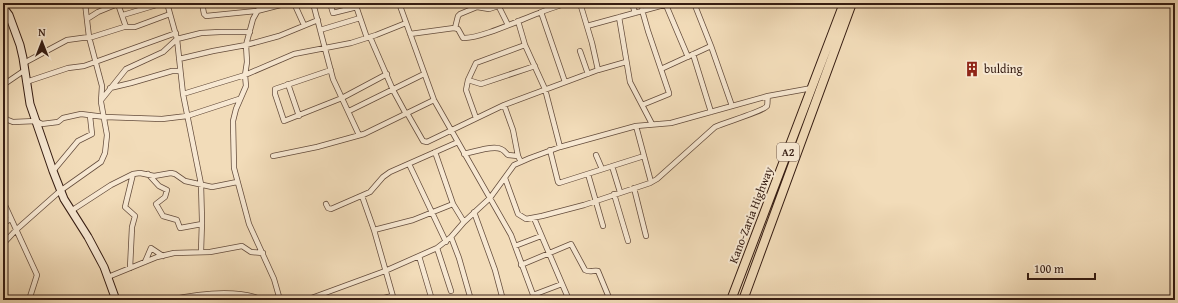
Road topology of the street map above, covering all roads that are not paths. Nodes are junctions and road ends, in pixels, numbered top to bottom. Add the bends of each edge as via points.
1 (85, 3) edge
2 (119, 3) edge
3 (163, 3) edge
4 (167, 3) edge
5 (202, 3) edge
6 (262, 3) edge
7 (288, 3) edge
8 (294, 3) edge
9 (313, 3) edge
10 (330, 3) edge
11 (399, 3) edge
12 (507, 3) edge
13 (568, 3) edge
14 (580, 3) edge
15 (632, 3) edge
16 (671, 3) edge
17 (694, 3) edge
18 (710, 3) edge
19 (716, 3) edge
20 (844, 3) edge
21 (852, 3) edge
22 (356, 5) edge
23 (498, 5) edge
24 (666, 5) junction
25 (5, 10) edge
26 (642, 10) junction
27 (257, 11) junction
28 (541, 12) junction
29 (635, 13) junction
30 (170, 14) junction
31 (123, 15) junction
32 (619, 17) junction
33 (87, 18) junction
34 (360, 18) junction
35 (318, 20) junction
36 (518, 21) junction
37 (406, 23) junction
38 (304, 25) junction
39 (508, 25) junction
40 (126, 26) junction
41 (587, 26) junction
42 (456, 28) junction
43 (320, 30) junction
44 (250, 32) junction
45 (176, 33) junction
46 (410, 34) junction
47 (89, 37) junction
48 (369, 38) junction
49 (177, 39) junction
50 (246, 45) junction
51 (525, 45) junction
52 (711, 46) junction
53 (326, 48) junction
54 (580, 51) dead end
55 (693, 54) junction
56 (688, 57) junction
57 (179, 58) junction
58 (95, 61) junction
59 (626, 62) junction
60 (24, 66) junction
61 (535, 66) junction
62 (661, 69) junction
63 (331, 70) junction
64 (598, 70) junction
65 (180, 71) junction
66 (387, 74) junction
67 (424, 74) junction
68 (588, 74) junction
69 (245, 75) junction
70 (468, 80) junction
71 (26, 82) junction
72 (565, 82) junction
73 (288, 84) junction
74 (3, 85) edge
75 (110, 88) junction
76 (812, 88) junction
77 (545, 89) junction
78 (394, 90) junction
79 (183, 94) junction
80 (768, 96) junction
81 (342, 98) junction
82 (102, 99) junction
83 (239, 99) junction
84 (434, 100) junction
85 (504, 105) junction
86 (642, 105) junction
87 (3, 106) edge
88 (732, 106) junction
89 (349, 111) junction
90 (712, 112) junction
91 (406, 114) junction
92 (90, 116) junction
93 (187, 116) junction
94 (299, 116) junction
95 (3, 117) edge
96 (105, 117) junction
97 (476, 118) junction
98 (36, 121) junction
99 (652, 124) junction
100 (636, 126) junction
101 (451, 130) junction
102 (360, 135) junction
103 (458, 142) junction
104 (560, 147) junction
105 (550, 150) junction
106 (435, 152) junction
107 (464, 154) junction
108 (596, 155) dead end
109 (273, 156) dead end
110 (518, 156) junction
111 (644, 156) junction
112 (520, 162) junction
113 (409, 164) junction
114 (612, 166) junction
115 (602, 170) junction
116 (53, 171) junction
117 (133, 174) junction
118 (148, 174) junction
119 (588, 174) junction
120 (505, 178) junction
121 (237, 182) junction
122 (651, 182) junction
123 (201, 184) junction
124 (634, 188) junction
125 (60, 191) junction
126 (620, 192) junction
127 (614, 194) junction
128 (362, 196) junction
129 (490, 198) junction
130 (595, 201) junction
131 (3, 202) edge
132 (326, 204) dead end
133 (453, 204) junction
134 (71, 211) junction
135 (474, 212) junction
136 (432, 214) junction
137 (534, 218) junction
138 (11, 219) junction
139 (464, 222) junction
140 (3, 223) edge
141 (202, 224) junction
142 (603, 226) dead end
143 (16, 230) junction
144 (374, 230) junction
145 (542, 236) junction
146 (646, 236) dead end
147 (450, 237) junction
148 (628, 241) dead end
149 (446, 242) junction
150 (3, 244) edge
151 (515, 246) junction
152 (438, 248) junction
153 (201, 252) junction
154 (549, 253) junction
155 (263, 254) junction
156 (163, 256) junction
157 (419, 256) junction
158 (145, 262) junction
159 (521, 265) junction
160 (130, 268) junction
161 (385, 271) junction
162 (108, 277) junction
163 (562, 284) junction
164 (451, 291) dead end
165 (255, 298) edge
166 (393, 298) edge
167 (534, 298) edge
168 (29, 300) edge
169 (116, 300) edge
170 (169, 300) edge
171 (263, 300) edge
172 (280, 300) edge
173 (306, 300) edge
174 (377, 300) edge
175 (432, 300) edge
176 (471, 300) edge
177 (503, 300) edge
178 (569, 300) edge
179 (610, 300) edge
180 (731, 300) edge
181 (743, 300) edge

1 - 33 street
2 - 31 street
2 - 33 street
3 - 31 street
4 - 30 street
5 - 27 street via 206,16
6 - 27 street
7 - 27 street
8 - 38 street
9 - 35 street
10 - 22 street via 333,13
11 - 37 street
12 - 23 street
13 - 28 street
14 - 41 street
15 - 29 street
16 - 24 street
17 - 52 street
18 - 19 street
20 - 76 highway, Kano-Zaria Highway / A2
21 - 181 highway, Kano-Zaria Highway / A2
22 - 34 street
23 - 39 street
23 - 42 street via 489,9 477,7 460,14
24 - 26 street
24 - 56 street
25 - 60 street via 20,46
26 - 29 street
26 - 62 street
27 - 44 street
28 - 36 street
28 - 72 street
29 - 32 street
30 - 40 street via 132,28
30 - 45 street
31 - 40 street
32 - 41 street
32 - 59 street
33 - 47 street
34 - 43 street
34 - 48 street
35 - 38 street
35 - 43 street
36 - 39 street
36 - 51 street
37 - 46 street
37 - 48 street
38 - 50 street via 279,36
39 - 42 street via 469,38 463,38
40 - 47 street
41 - 64 street
42 - 46 street
43 - 53 street
44 - 49 street via 201,33
44 - 50 street
45 - 49 street
45 - 58 street
46 - 67 street
47 - 58 street
47 - 60 street via 67,40
48 - 53 street
48 - 66 street
49 - 57 street
49 - 75 street via 163,52 126,69
50 - 57 street
50 - 69 street
51 - 61 street
51 - 70 street via 478,61
52 - 55 street
52 - 88 street
53 - 63 street
53 - 69 street via 294,54
54 - 68 street
55 - 56 street
55 - 90 street
56 - 62 street
57 - 65 street
58 - 71 street
58 - 82 street via 102,86
59 - 64 street
59 - 86 street via 630,82
60 - 71 street
60 - 74 street
61 - 70 street via 481,84
61 - 77 street
62 - 86 street via 668,94
63 - 73 street
63 - 81 street
64 - 68 street
65 - 75 street
65 - 79 street
66 - 78 street
66 - 81 street
67 - 78 street
67 - 84 street
68 - 72 street
69 - 79 street
69 - 83 street via 246,86
70 - 97 street via 466,90
71 - 98 street
72 - 77 street
73 - 94 street
73 - 94 street via 275,89 283,120
74 - 87 street
75 - 82 street
76 - 80 street
76 - 180 highway, Kano-Zaria Highway / A2
77 - 85 street
77 - 104 street
78 - 89 street
78 - 91 street
79 - 93 street
80 - 88 street
80 - 122 street via 765,108 714,127
81 - 89 street
81 - 94 street
82 - 96 street
83 - 93 street
83 - 121 street via 232,121 234,173
84 - 91 street
84 - 101 street
85 - 97 street
85 - 110 street via 513,130
86 - 99 street
88 - 90 street
89 - 102 street
90 - 99 street via 671,123
91 - 101 street via 425,142
91 - 102 street
92 - 96 street
92 - 98 street via 75,115 58,122 42,124
92 - 116 street via 92,134 78,142
93 - 96 street via 158,120
93 - 123 street
95 - 98 street via 13,122
96 - 125 street via 107,135 100,162
97 - 101 street
98 - 116 street
99 - 100 street
100 - 104 street
100 - 111 street
101 - 103 street
102 - 109 street
103 - 106 street
103 - 107 street
104 - 105 street
105 - 112 street
105 - 119 street via 559,183
106 - 113 street
106 - 133 street
107 - 110 street via 493,148 503,150 508,155
107 - 129 street
108 - 115 street
110 - 112 street
111 - 114 street
111 - 122 street
112 - 120 street via 514,165
113 - 128 street via 386,174 374,189
113 - 136 street
114 - 115 street
114 - 126 street
115 - 119 street
116 - 125 street
117 - 118 street
117 - 134 street via 103,189
117 - 160 street via 125,207 134,216
118 - 123 street via 157,176 171,173 185,181
118 - 141 street via 159,186 168,190 165,197 156,204 163,216 177,220 180,228
119 - 130 street
120 - 129 street
120 - 137 street via 518,214 526,219
121 - 123 street via 216,187
121 - 155 street via 249,224
122 - 124 street
123 - 141 street
124 - 126 street
124 - 146 street
125 - 134 street
125 - 143 street
126 - 127 street
127 - 130 street
127 - 148 street
128 - 132 street via 331,209
128 - 144 street
129 - 135 street
129 - 151 street
130 - 137 street
130 - 142 street
131 - 138 street
133 - 136 street
133 - 139 street
134 - 162 street via 88,237
135 - 139 street
135 - 177 street
136 - 144 street
136 - 149 street
137 - 145 street
138 - 140 street
138 - 143 street
139 - 147 street
141 - 153 street
143 - 150 street
143 - 168 street via 37,275
144 - 161 street
145 - 151 street
145 - 154 street
147 - 149 street
147 - 176 street via 460,258
149 - 152 street
151 - 159 street
152 - 157 street
152 - 164 street
153 - 155 street via 215,252 242,246 251,252
153 - 156 street
154 - 159 street
154 - 163 street
154 - 179 street via 572,244 585,270 598,271
155 - 172 street
156 - 158 street
156 - 158 street via 150,248
157 - 161 street
157 - 175 street
158 - 160 street
159 - 167 street
160 - 162 street
161 - 166 street
161 - 173 street
162 - 169 street
163 - 167 street
163 - 178 street
165 - 170 street via 236,294 206,294
165 - 171 street
166 - 174 street

